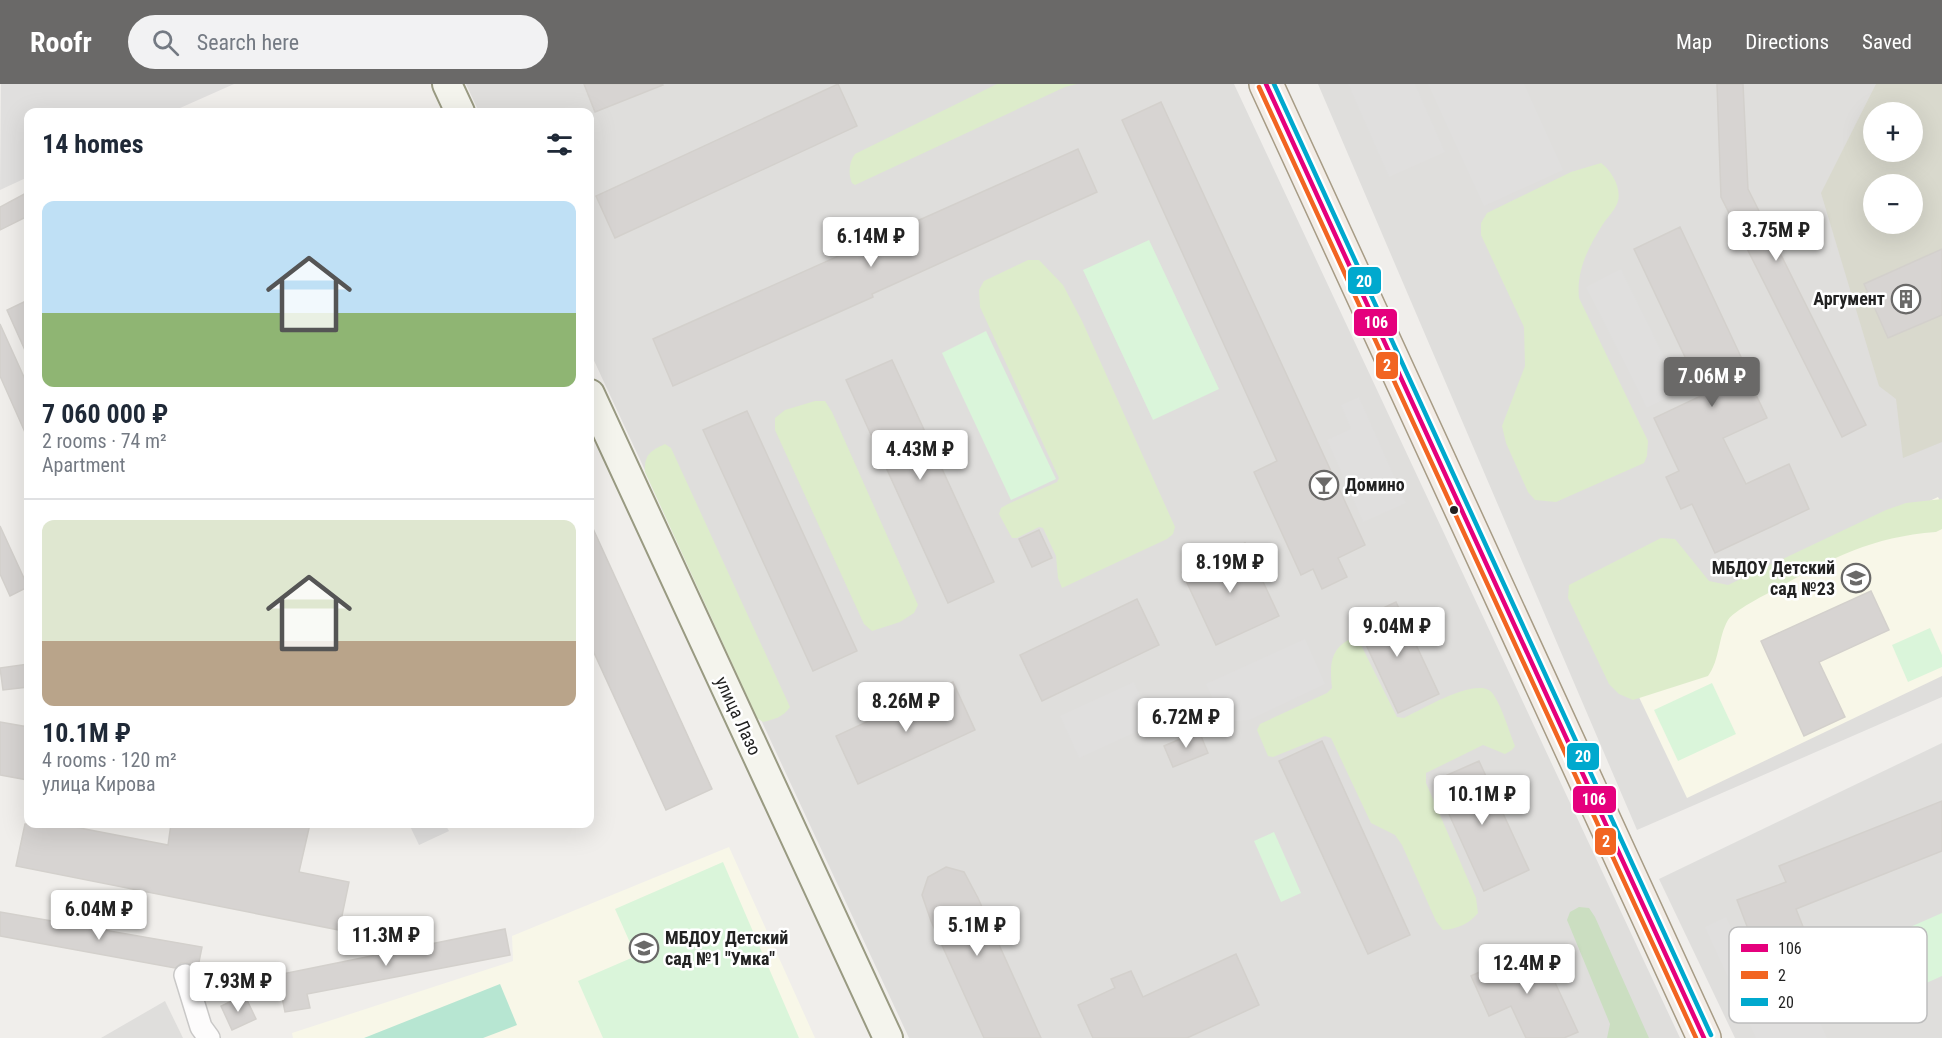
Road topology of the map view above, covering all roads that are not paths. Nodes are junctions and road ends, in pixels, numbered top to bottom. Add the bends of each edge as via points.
1 (447, 84) edge
2 (1266, 84) edge
3 (458, 108) edge
4 (594, 403) edge
5 (186, 975) dead end
6 (209, 1038) edge
7 (888, 1038) edge
8 (1704, 1038) edge

1 - 3 main road
2 - 8 main road
4 - 7 main road, улица Лазо
5 - 6 street via 201,1027

